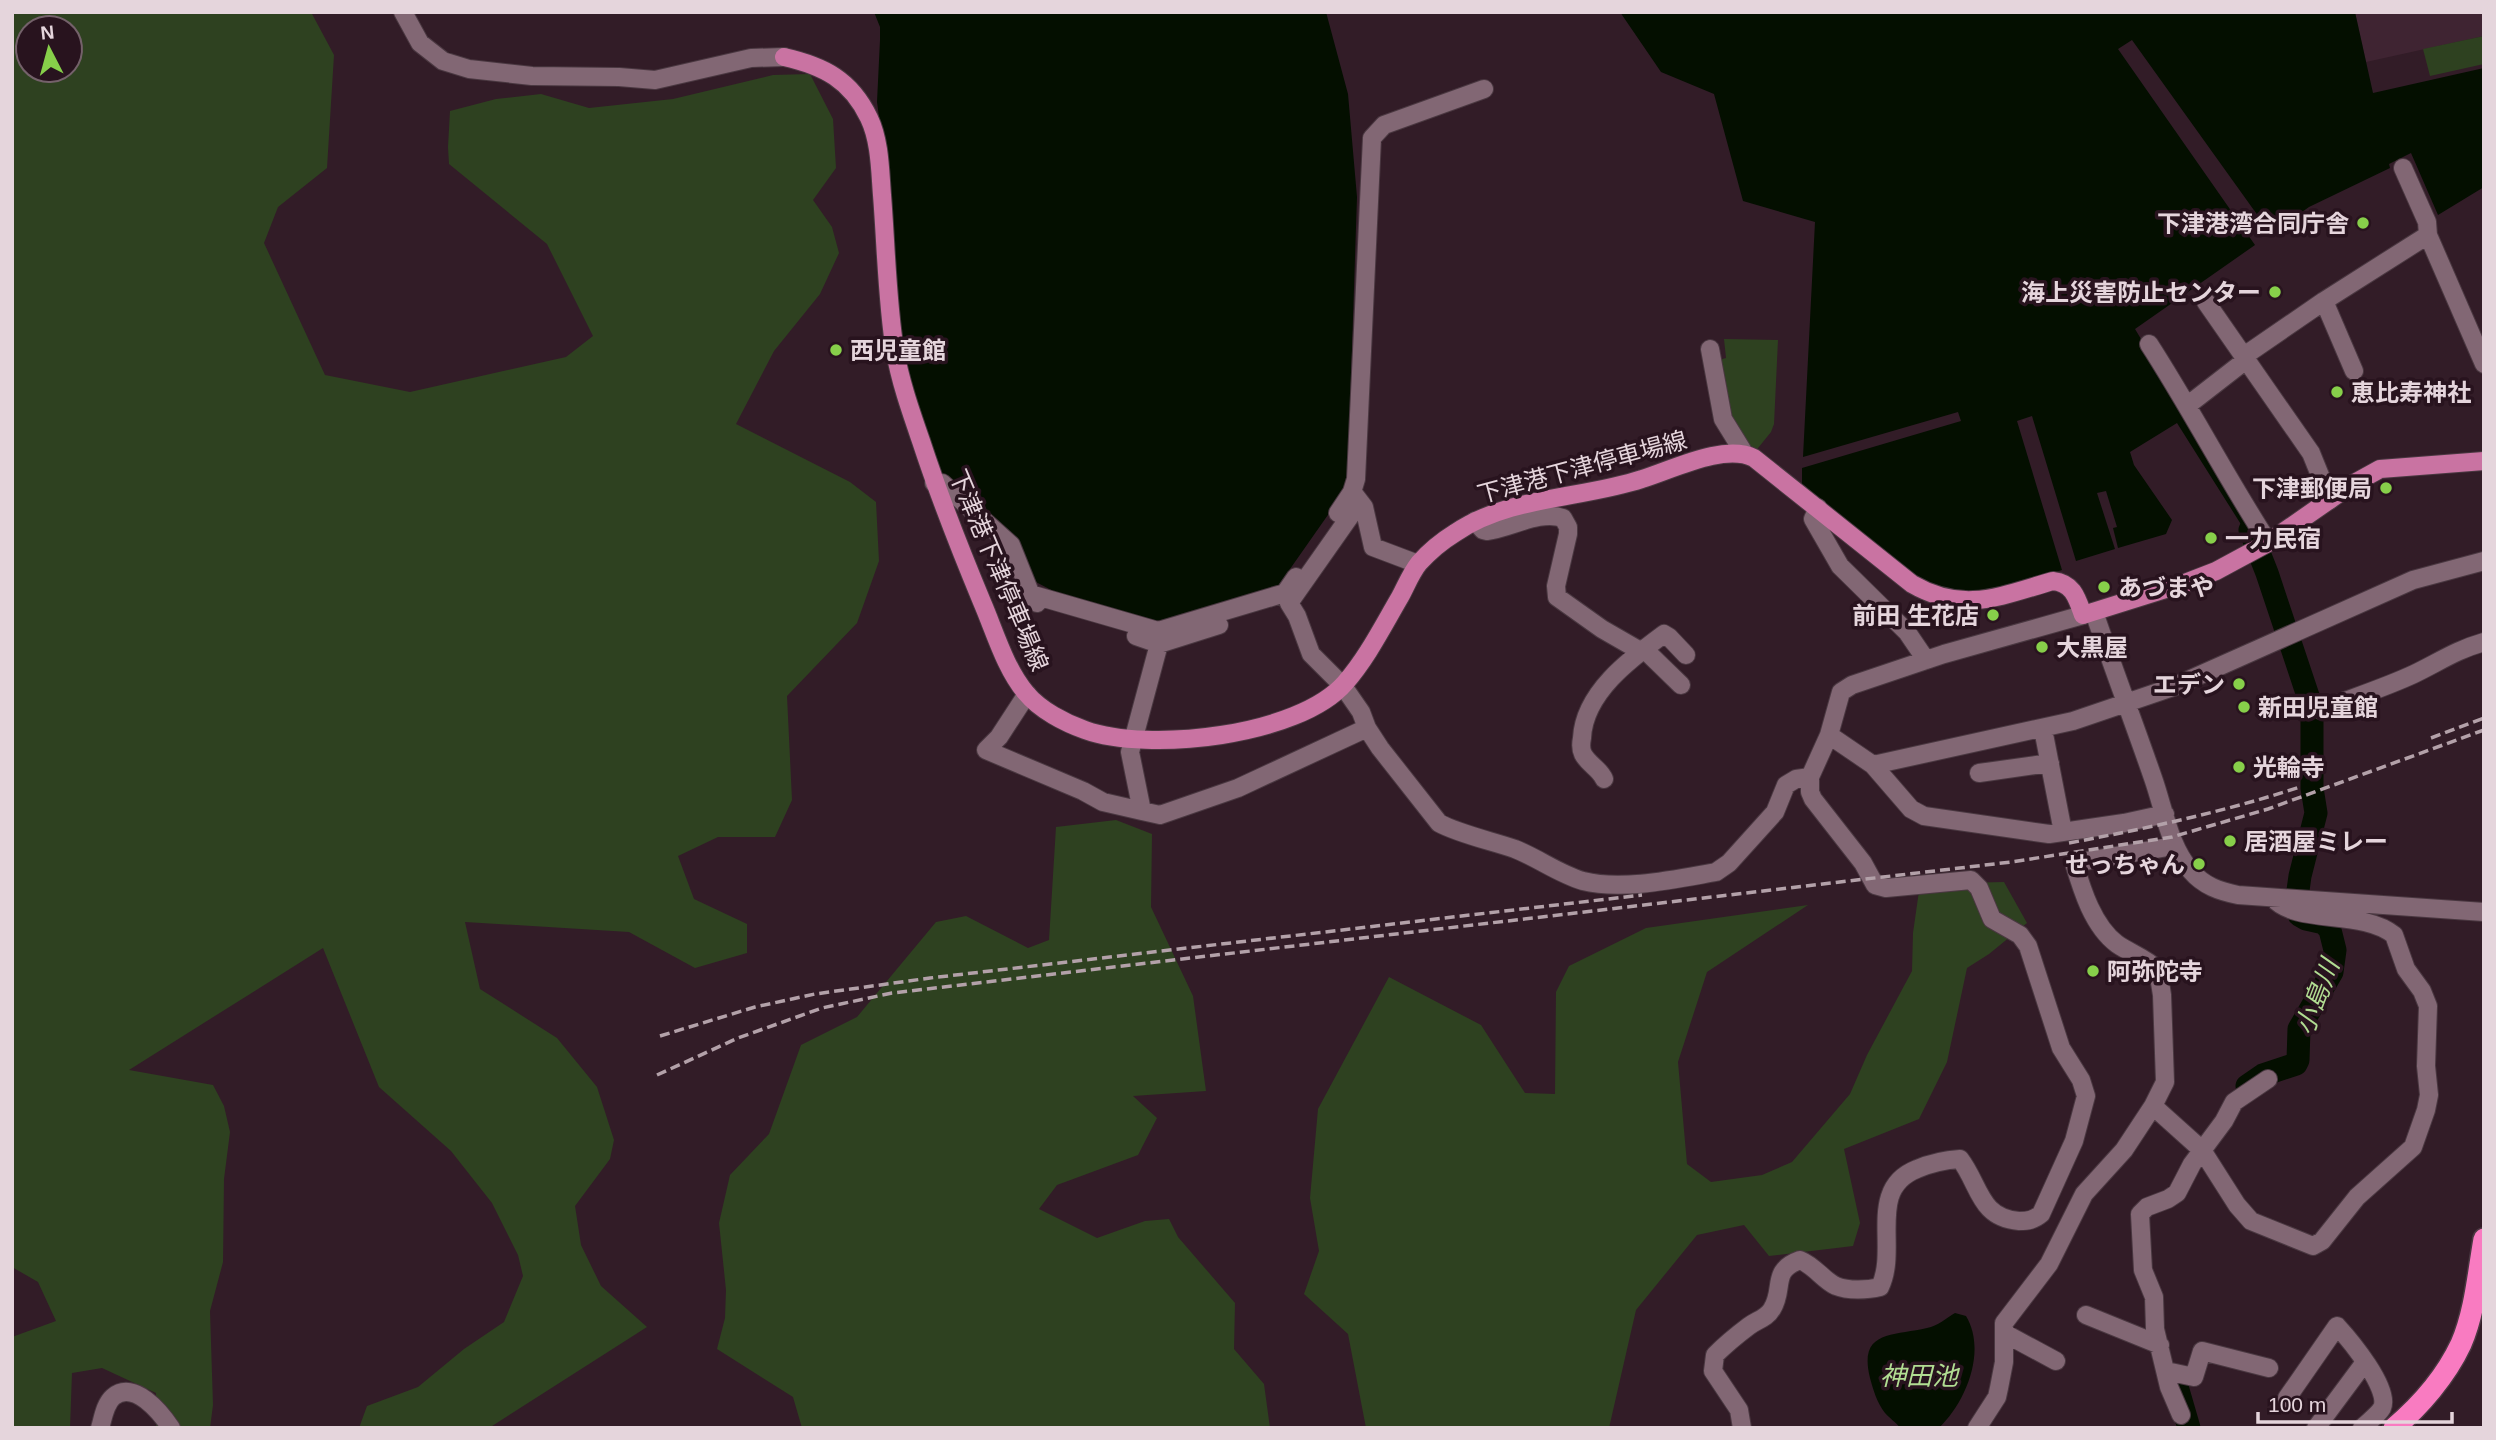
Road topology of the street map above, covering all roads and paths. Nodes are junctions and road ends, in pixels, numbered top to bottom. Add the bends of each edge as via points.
1 (403, 12) edge
2 (784, 57) joint
3 (1485, 89) dead end
4 (2403, 168) dead end
5 (2428, 235) junction
6 (2324, 301) junction
7 (2206, 302) dead end
8 (2149, 344) dead end
9 (1710, 349) dead end
10 (2245, 358) junction
11 (2484, 364) edge
12 (2354, 371) dead end
13 (2188, 405) junction
14 (1744, 453) junction
15 (2484, 461) edge
16 (934, 483) junction
17 (1356, 497) junction
18 (2330, 500) junction
19 (1818, 508) junction
20 (1475, 521) junction
21 (2263, 545) junction
22 (2484, 561) edge
23 (1418, 564) junction
24 (1030, 594) junction
25 (1289, 603) junction
26 (2088, 613) junction
27 (2484, 642) edge
28 (1159, 644) junction
29 (1643, 651) junction
30 (1686, 655) dead end
31 (1926, 660) junction
32 (1681, 685) dead end
33 (1343, 686) junction
34 (1027, 694) junction
35 (2126, 702) junction
36 (2321, 710) dead end
37 (1367, 728) junction
38 (2043, 729) junction
39 (1829, 734) junction
40 (1135, 739) junction
41 (2050, 763) junction
42 (1873, 765) junction
43 (1979, 773) dead end
44 (1810, 777) junction
45 (1604, 779) dead end
46 (1142, 811) junction
47 (2165, 814) junction
48 (2063, 832) junction
49 (2175, 846) junction
50 (2273, 898) junction
51 (2484, 912) edge
52 (2268, 1079) dead end
53 (2153, 1105) junction
54 (2202, 1150) junction
55 (2484, 1239) edge
56 (2086, 1315) dead end
57 (2004, 1333) junction
58 (2160, 1345) junction
59 (2056, 1361) dead end
60 (2365, 1362) junction
61 (2269, 1368) dead end
62 (2166, 1371) junction
63 (2287, 1398) dead end
64 (2181, 1415) dead end
65 (100, 1428) edge
66 (171, 1428) edge
67 (1742, 1428) edge
68 (1977, 1428) edge
69 (2316, 1428) edge
70 (2362, 1428) edge
71 (2394, 1428) edge

1 - 2 street via 420,43 443,61 469,69 655,80 751,58
2 - 16 main road, 下津港下津停車場線 via 832,72 857,96 871,120 879,153 895,351
3 - 17 street via 1384,125 1372,138
4 - 5 street via 2427,222
5 - 6 street
5 - 11 street
6 - 10 street
6 - 12 street
7 - 10 street
8 - 13 street
9 - 14 street via 1723,419
10 - 13 street
10 - 18 street via 2311,453
13 - 21 street
14 - 19 main road
14 - 20 main road, 下津港下津停車場線 via 1680,465 1640,480
15 - 18 main road via 2386,467
16 - 24 street via 942,483 1010,545
16 - 34 main road, 下津港下津停車場線 via 1007,662
17 - 23 street via 1364,508 1373,547
17 - 24 street via 1285,593 1158,631
17 - 25 street
18 - 21 main road
19 - 26 main road via 1925,592 1951,600 1980,601 2062,582
19 - 31 street via 1812,519 1840,566 1907,632
20 - 23 main road, 下津港下津停車場線
20 - 29 street via 1487,531 1537,518 1563,518 1568,534 1557,597
21 - 26 main road via 2201,577
22 - 35 street via 2413,580 2173,687
23 - 33 main road, 下津港下津停車場線
24 - 28 street via 1041,607
25 - 28 street
25 - 33 street via 1311,654
26 - 31 street
26 - 35 street
27 - 36 street
28 - 40 street
29 - 30 street via 1666,634
29 - 32 street
29 - 45 street via 1603,687 1584,723 1583,754
31 - 39 street via 1841,692
33 - 37 street via 1362,712
33 - 40 main road, 下津港下津停車場線 via 1296,716 1252,731
34 - 40 main road, 下津港下津停車場線 via 1050,713 1084,730
34 - 46 street via 986,750 1103,802
35 - 38 street
35 - 47 street
37 - 44 street via 1439,823 1530,855 1581,880 1608,885 1716,872 1775,812 1786,785
37 - 46 street via 1238,788 1160,815
38 - 41 street
38 - 42 street
39 - 42 street
39 - 44 street
40 - 46 street via 1130,752
41 - 43 street
41 - 48 street
42 - 48 street via 1911,809 1924,816 2049,834
44 - 67 street via 1813,799 1875,885 1886,888 1972,880 1992,919 2024,939 2061,1048 2081,1080 2086,1103 2074,1141 2036,1219 2008,1219 1991,1212 1960,1159 1945,1160 1904,1174 1894,1186 1887,1204 1886,1275 1880,1287 1836,1286 1812,1265 1800,1260 1787,1264 1768,1315 1715,1355 1713,1371 1739,1410
47 - 48 street
47 - 49 street
49 - 50 street via 2189,870 2208,886
49 - 53 street via 2074,863 2106,934 2158,970 2165,1077
50 - 51 street
50 - 54 street via 2285,909 2373,923 2394,935 2406,969 2428,1006 2429,1095 2424,1121 2408,1153 2357,1197 2322,1241 2312,1246 2251,1221
52 - 54 street via 2235,1102
53 - 54 street
53 - 57 street via 2124,1150 2084,1194 2057,1252 2007,1317
54 - 58 street via 2176,1193 2140,1214 2143,1270 2154,1297 2153,1321
55 - 71 highway via 2461,1344 2425,1397
56 - 58 street
57 - 59 street
57 - 68 street via 1997,1397
58 - 62 street
60 - 63 street via 2337,1326
60 - 69 street
60 - 70 street via 2384,1399
61 - 62 street via 2202,1351 2194,1377
62 - 64 street
65 - 66 street via 112,1398 120,1393 146,1400 159,1409

